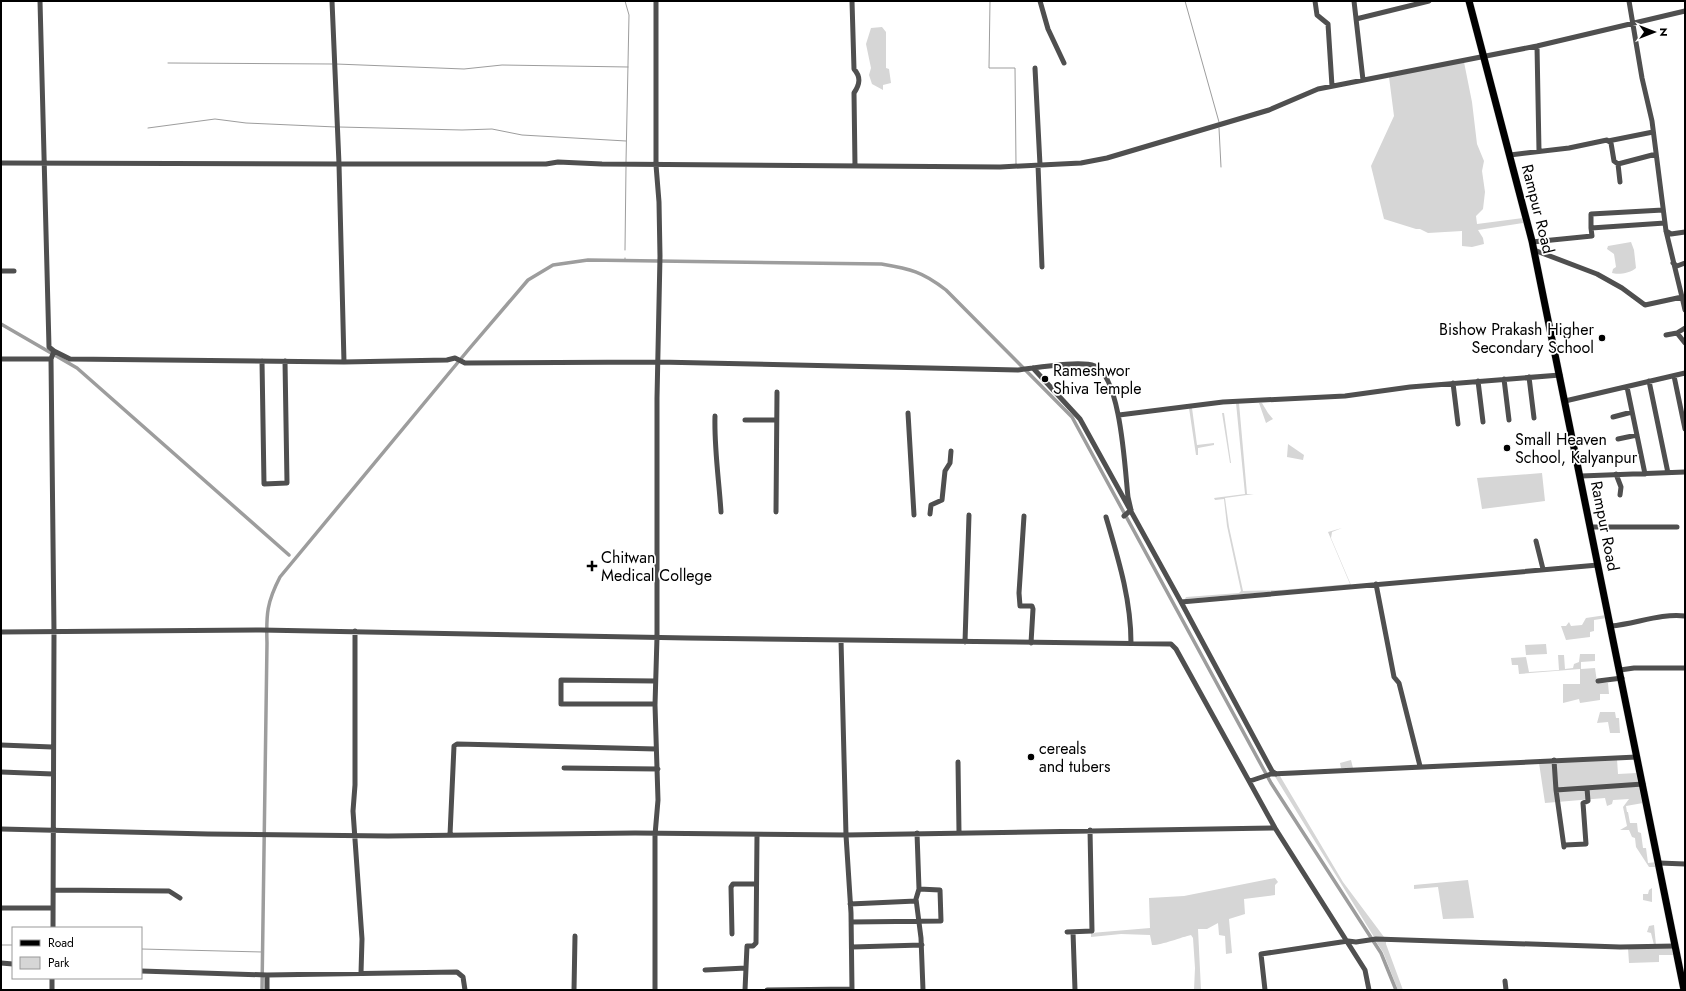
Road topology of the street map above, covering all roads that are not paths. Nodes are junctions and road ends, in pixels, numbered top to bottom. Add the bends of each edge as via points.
1 (40, 1) edge
2 (332, 1) edge
3 (656, 1) edge
4 (852, 1) edge
5 (1040, 1) edge
6 (1315, 1) edge
7 (1354, 1) edge
8 (1429, 1) edge
9 (1469, 1) edge
10 (1629, 1) edge
11 (1685, 11) edge
12 (1356, 20) junction
13 (1633, 24) junction
14 (1537, 46) junction
15 (1484, 56) junction
16 (1064, 63) dead end
17 (1035, 68) dead end
18 (1363, 80) junction
19 (1332, 86) junction
20 (1653, 132) junction
21 (1608, 141) junction
22 (1539, 151) junction
23 (1656, 154) junction
24 (1510, 155) junction
25 (44, 162) junction
26 (1, 163) edge
27 (339, 164) junction
28 (656, 164) junction
29 (1618, 164) junction
30 (1039, 165) junction
31 (855, 166) junction
32 (1620, 182) dead end
33 (1663, 210) junction
34 (1665, 223) junction
35 (1591, 228) junction
36 (1666, 231) junction
37 (1685, 232) edge
38 (1533, 246) junction
39 (1673, 263) junction
40 (1683, 264) edge
41 (1042, 267) dead end
42 (1, 271) edge
43 (14, 271) dead end
44 (1676, 273) junction
45 (1682, 297) junction
46 (1685, 310) edge
47 (1685, 328) edge
48 (1678, 333) junction
49 (1666, 335) dead end
50 (1685, 343) edge
51 (52, 356) junction
52 (1, 359) edge
53 (262, 361) junction
54 (285, 361) junction
55 (344, 362) junction
56 (658, 362) junction
57 (1030, 369) junction
58 (1685, 373) edge
59 (1560, 375) junction
60 (1674, 376) junction
61 (1529, 377) junction
62 (1504, 379) junction
63 (1478, 381) junction
64 (1649, 382) junction
65 (1453, 383) junction
66 (1626, 387) junction
67 (777, 392) dead end
68 (1564, 401) junction
69 (1632, 412) junction
70 (908, 413) dead end
71 (1119, 415) junction
72 (715, 416) dead end
73 (1613, 417) dead end
74 (1534, 418) dead end
75 (745, 420) dead end
76 (776, 420) junction
77 (1509, 420) dead end
78 (1484, 422) dead end
79 (1458, 424) dead end
80 (1685, 429) edge
81 (1637, 435) junction
82 (1618, 439) dead end
83 (951, 451) dead end
84 (1685, 472) edge
85 (1668, 473) junction
86 (1616, 474) junction
87 (1645, 474) junction
88 (1581, 476) junction
89 (1620, 495) dead end
90 (1130, 511) junction
91 (720, 512) dead end
92 (776, 512) dead end
93 (914, 514) dead end
94 (930, 514) dead end
95 (969, 515) dead end
96 (1024, 516) dead end
97 (1124, 516) dead end
98 (1106, 517) dead end
99 (1590, 527) junction
100 (1677, 527) dead end
101 (1536, 541) dead end
102 (1598, 565) junction
103 (1543, 570) junction
104 (1376, 584) junction
105 (1181, 602) junction
106 (1685, 616) edge
107 (1611, 626) junction
108 (355, 631) junction
109 (1, 632) edge
110 (54, 632) junction
111 (657, 637) junction
112 (841, 640) junction
113 (965, 642) junction
114 (1031, 643) junction
115 (1131, 643) junction
116 (1685, 668) edge
117 (1620, 670) junction
118 (1622, 678) junction
119 (655, 681) junction
120 (1598, 681) dead end
121 (655, 704) junction
122 (1, 745) edge
123 (52, 747) junction
124 (656, 749) junction
125 (1637, 757) junction
126 (1554, 760) junction
127 (958, 762) dead end
128 (1420, 766) junction
129 (564, 768) dead end
130 (658, 769) junction
131 (1, 772) edge
132 (53, 774) junction
133 (1273, 774) junction
134 (1250, 781) junction
135 (1643, 784) junction
136 (1587, 788) junction
137 (1556, 790) junction
138 (1275, 828) junction
139 (1, 829) edge
140 (53, 830) junction
141 (1090, 830) junction
142 (959, 832) junction
143 (916, 833) junction
144 (450, 835) junction
145 (655, 835) junction
146 (757, 835) junction
147 (846, 835) junction
148 (354, 836) junction
149 (1659, 863) junction
150 (1685, 864) edge
151 (755, 884) junction
152 (919, 889) junction
153 (53, 890) junction
154 (180, 898) dead end
155 (916, 902) junction
156 (850, 904) junction
157 (1, 908) edge
158 (53, 908) junction
159 (851, 922) junction
160 (918, 922) junction
161 (53, 927) edge
162 (732, 934) dead end
163 (575, 936) dead end
164 (1348, 941) junction
165 (922, 945) junction
166 (1675, 946) junction
167 (852, 947) junction
168 (1, 963) edge
169 (12, 964) edge
170 (746, 968) junction
171 (705, 970) dead end
172 (142, 971) edge
173 (360, 974) junction
174 (263, 975) junction
175 (52, 979) edge
176 (1505, 981) dead end
177 (52, 990) edge
178 (267, 990) edge
179 (465, 990) edge
180 (574, 990) edge
181 (655, 990) edge
182 (745, 990) edge
183 (766, 990) edge
184 (852, 990) edge
185 (923, 990) edge
186 (1075, 990) edge
187 (1265, 990) edge
188 (1369, 990) edge
189 (1506, 990) edge
190 (1684, 990) edge

1 - 25 street
2 - 27 street
3 - 28 street
4 - 31 street via 854,69 858,74 859,86 854,93
5 - 16 street via 1048,29
6 - 19 street via 1317,15 1328,24
7 - 12 street
8 - 12 street
9 - 15 main road, Rampur Road
10 - 13 street
11 - 13 street
12 - 18 street
13 - 14 street
13 - 20 street
14 - 15 street
14 - 22 street
15 - 18 street
15 - 24 main road, Rampur Road
17 - 30 street
18 - 19 street
19 - 30 street via 1318,89 1269,110 1107,158 1081,163
20 - 21 street
20 - 23 street
21 - 22 street
21 - 29 street via 1611,143 1614,161
22 - 24 street
23 - 29 street
23 - 33 street
24 - 38 main road, Rampur Road
25 - 26 street
25 - 27 street
25 - 51 street via 49,347
27 - 28 street
27 - 55 street
28 - 31 street
28 - 56 street via 660,256
29 - 32 street
30 - 31 street
30 - 41 street
33 - 34 street
33 - 35 street via 1591,214
34 - 35 street
34 - 36 street
35 - 38 street via 1592,236
36 - 37 street via 1672,234
36 - 39 street
38 - 45 street via 1597,274 1645,305
38 - 59 main road, Rampur Road
39 - 40 street via 1677,266
39 - 44 street
40 - 44 street
42 - 43 street
44 - 45 street
45 - 46 street
47 - 48 street
48 - 49 street
48 - 50 street
51 - 52 street
51 - 53 street via 70,360
51 - 110 street
53 - 54 street
53 - 54 street via 264,484 287,483
54 - 55 street
55 - 56 street via 456,359 461,362
56 - 57 street
56 - 111 street
57 - 71 street via 1090,365 1101,370
57 - 90 street via 1080,419
58 - 60 street
59 - 61 street
59 - 68 main road, Rampur Road
60 - 64 street
60 - 80 street
61 - 62 street
61 - 74 street
62 - 63 street
62 - 77 street
63 - 65 street
63 - 78 street
64 - 66 street
64 - 85 street
65 - 71 street via 1345,396 1223,402
65 - 79 street
66 - 68 street
66 - 69 street
67 - 76 street
68 - 88 main road, Rampur Road
69 - 73 street
69 - 81 street
70 - 93 street
71 - 90 street
72 - 91 street
75 - 76 street
76 - 92 street
81 - 82 street
81 - 87 street
83 - 94 street via 950,463 945,471 942,500 931,505
84 - 85 street
85 - 87 street
86 - 87 street
86 - 88 street
86 - 89 street via 1621,487
88 - 99 main road, Rampur Road
90 - 97 street
90 - 105 street
95 - 113 street
96 - 114 street via 1019,593 1020,606 1032,606 1033,609
98 - 115 street via 1128,596
99 - 100 street
99 - 102 main road, Rampur Road
101 - 103 street
102 - 103 street
102 - 107 main road, Rampur Road
103 - 104 street
104 - 105 street
104 - 128 street via 1394,677 1399,683
105 - 133 street
106 - 107 street
107 - 117 main road, Rampur Road
108 - 110 street
108 - 111 street
108 - 148 street
109 - 110 street
110 - 123 street
111 - 112 street
111 - 119 street
112 - 113 street
112 - 147 street
113 - 114 street
114 - 115 street
115 - 134 street via 1171,644 1176,649
116 - 117 street
117 - 118 main road, Rampur Road
118 - 120 street
118 - 125 main road, Rampur Road
119 - 121 street
119 - 121 street via 561,680 561,704
121 - 124 street
122 - 123 street
123 - 132 street
124 - 130 street
124 - 144 street via 457,744 454,746
125 - 126 street
125 - 135 main road, Rampur Road
126 - 128 street
126 - 137 street
127 - 142 street
128 - 133 street
129 - 130 street
130 - 145 street
131 - 132 street
132 - 140 street
133 - 134 street
134 - 138 street
135 - 136 street
135 - 149 main road, Rampur Road
136 - 137 street
136 - 137 street via 1588,801 1583,803 1586,844 1564,847
138 - 141 street
138 - 164 street
139 - 140 street
140 - 148 street
140 - 153 street
141 - 142 street
141 - 186 street via 1092,931 1070,932
142 - 143 street
143 - 147 street
143 - 152 street
144 - 145 street
144 - 148 street
145 - 146 street
145 - 181 street
146 - 147 street
146 - 151 street
147 - 156 street
148 - 173 street via 362,939
149 - 150 street
149 - 166 main road, Rampur Road
151 - 162 street via 731,886
151 - 170 street via 756,943 754,946 747,946
152 - 155 street
152 - 160 street via 940,890 941,921
153 - 154 street via 169,891
153 - 158 street
155 - 156 street
155 - 160 street
156 - 159 street
157 - 158 street
158 - 161 street
159 - 160 street
159 - 167 street
160 - 165 street
163 - 180 street
164 - 166 street via 1376,939 1620,948
164 - 187 street via 1261,954
164 - 188 street via 1364,970
165 - 167 street
165 - 185 street
166 - 190 main road, Rampur Road
167 - 184 street
168 - 169 street
170 - 171 street
170 - 182 street
172 - 174 street
173 - 174 street
173 - 179 street via 457,972 463,977
174 - 178 street
175 - 177 street
176 - 189 street
183 - 184 street

